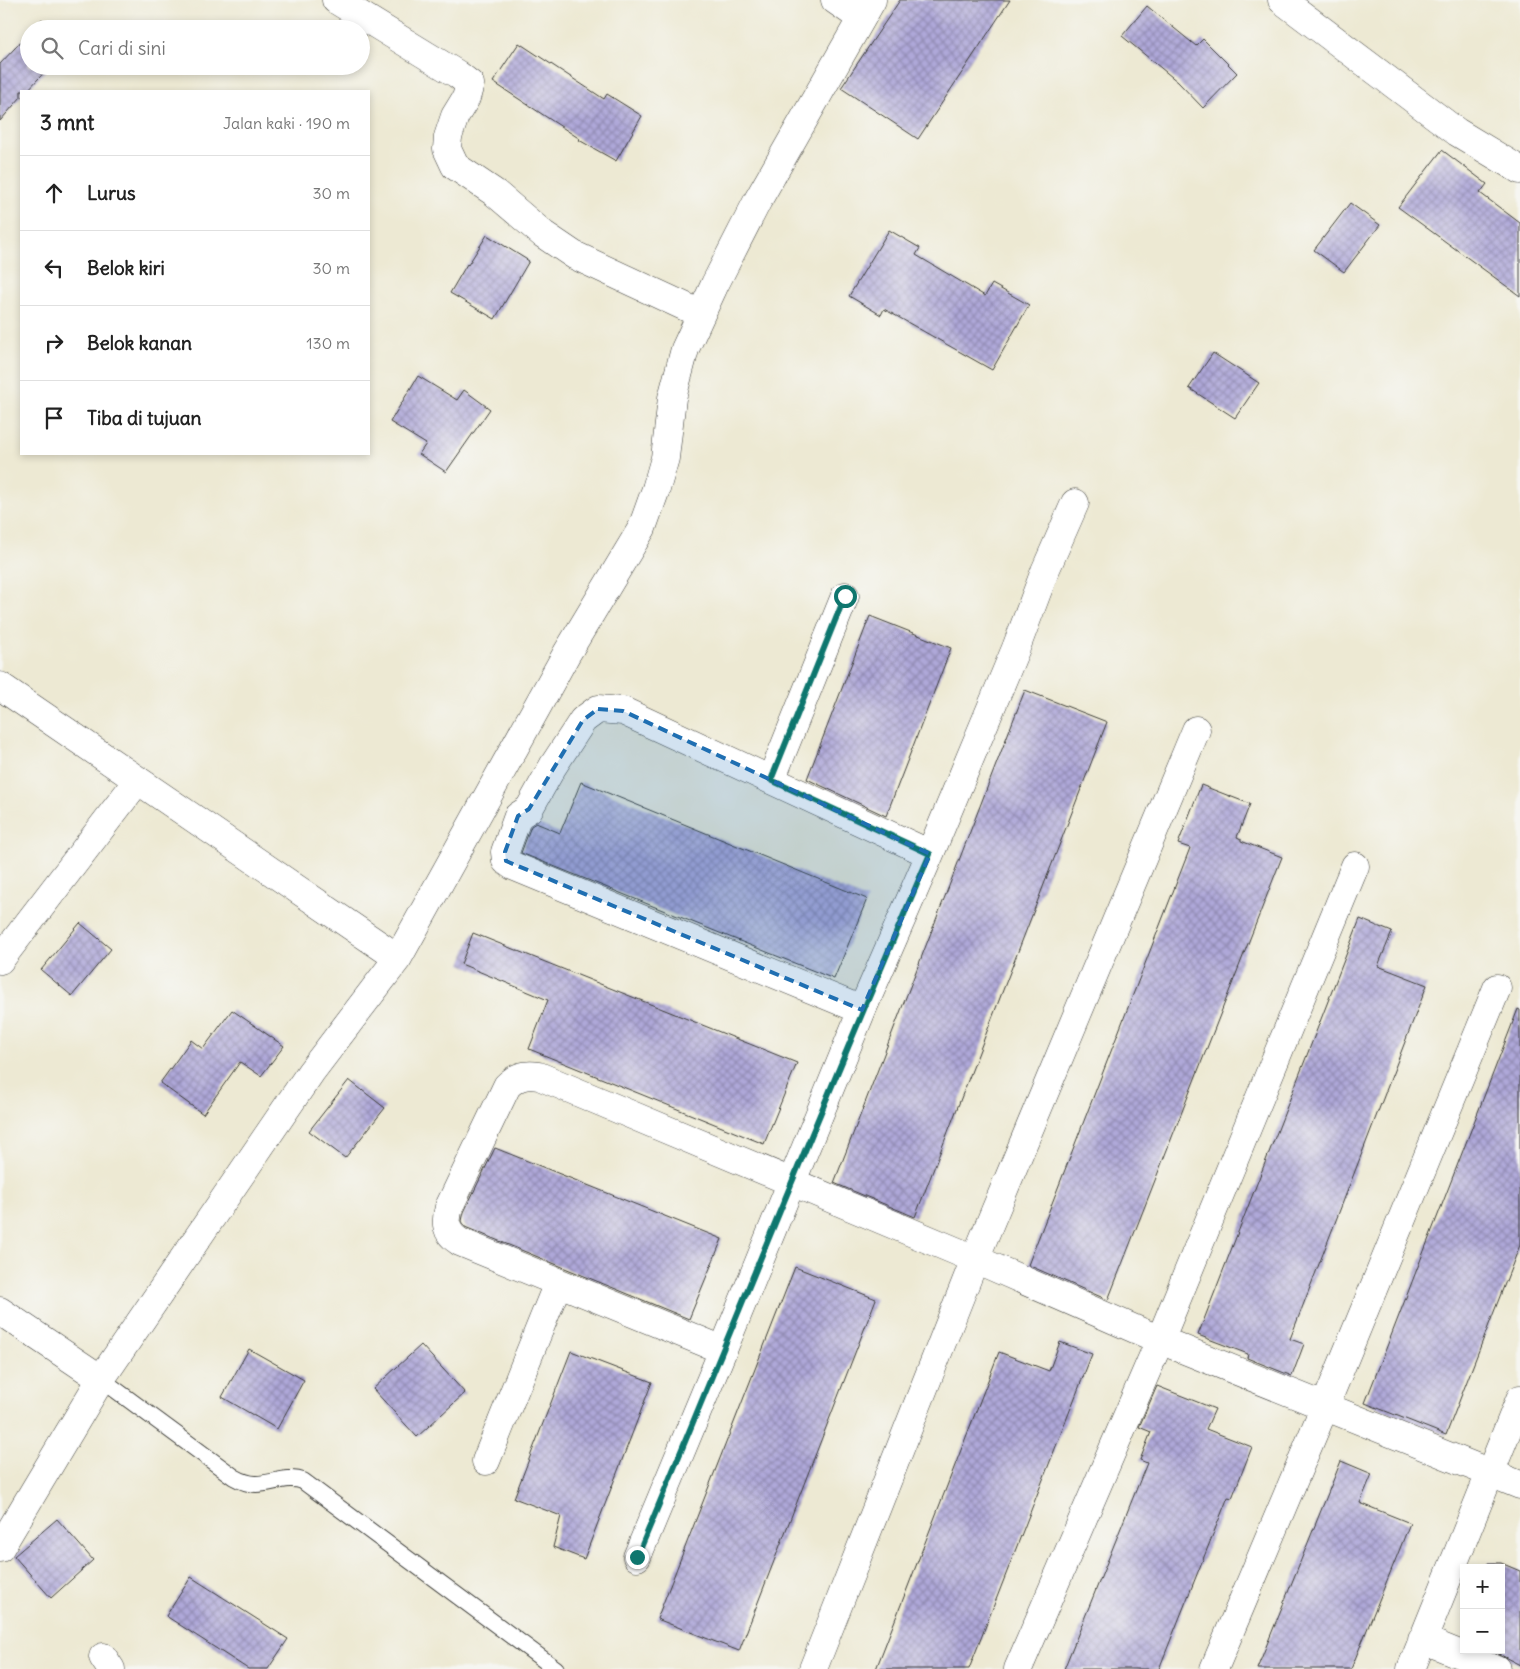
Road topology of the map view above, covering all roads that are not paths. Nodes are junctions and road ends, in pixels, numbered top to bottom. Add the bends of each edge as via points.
1 (336, 0) edge
2 (835, 0) edge
3 (1282, 0) edge
4 (866, 9) edge
5 (369, 20) edge
6 (370, 21) edge
7 (1520, 170) edge
8 (702, 314) junction
9 (1075, 503) dead end
10 (845, 596) dead end
11 (0, 686) edge
12 (1196, 730) dead end
13 (138, 780) junction
14 (771, 780) junction
15 (930, 854) junction
16 (1355, 866) dead end
17 (398, 958) junction
18 (0, 960) edge
19 (1497, 988) dead end
20 (862, 1010) junction
21 (792, 1184) junction
22 (975, 1259) junction
23 (558, 1283) junction
24 (0, 1312) edge
25 (1160, 1340) junction
26 (724, 1350) junction
27 (101, 1379) junction
28 (1520, 1399) edge
29 (1325, 1406) junction
30 (486, 1461) dead end
31 (1490, 1474) junction
32 (1520, 1485) edge
33 (0, 1548) edge
34 (637, 1557) dead end
35 (1422, 1639) junction
36 (556, 1669) edge
37 (813, 1669) edge
38 (1018, 1669) edge
39 (1214, 1669) edge
40 (1411, 1669) edge
41 (1496, 1669) edge

1 - 5 street
2 - 4 street
3 - 7 street via 1457,132
4 - 8 street via 758,200
6 - 8 street via 470,84 448,137 447,149 455,166 494,192 543,234 574,255
8 - 17 street via 685,349 672,398 665,458 642,528 567,653
9 - 15 street via 1044,570 1016,648
10 - 14 street
11 - 13 street
12 - 22 street
13 - 17 street
13 - 18 street
14 - 15 street
14 - 20 street via 623,712 598,709 583,720 529,808 518,816 505,852 506,861
15 - 20 street
16 - 25 street
17 - 27 street via 311,1072
19 - 29 street
20 - 21 street
21 - 22 street
21 - 23 street via 539,1076 520,1076 507,1086 449,1207 446,1226 460,1242
21 - 26 street
22 - 25 street
22 - 37 street
23 - 26 street
23 - 30 street
24 - 27 street
25 - 29 street
25 - 38 street
26 - 34 street
27 - 33 street
27 - 36 lane via 238,1480 257,1484 303,1480
28 - 31 street
29 - 31 street
29 - 39 street
31 - 32 street
31 - 35 street
35 - 40 street
35 - 41 street

